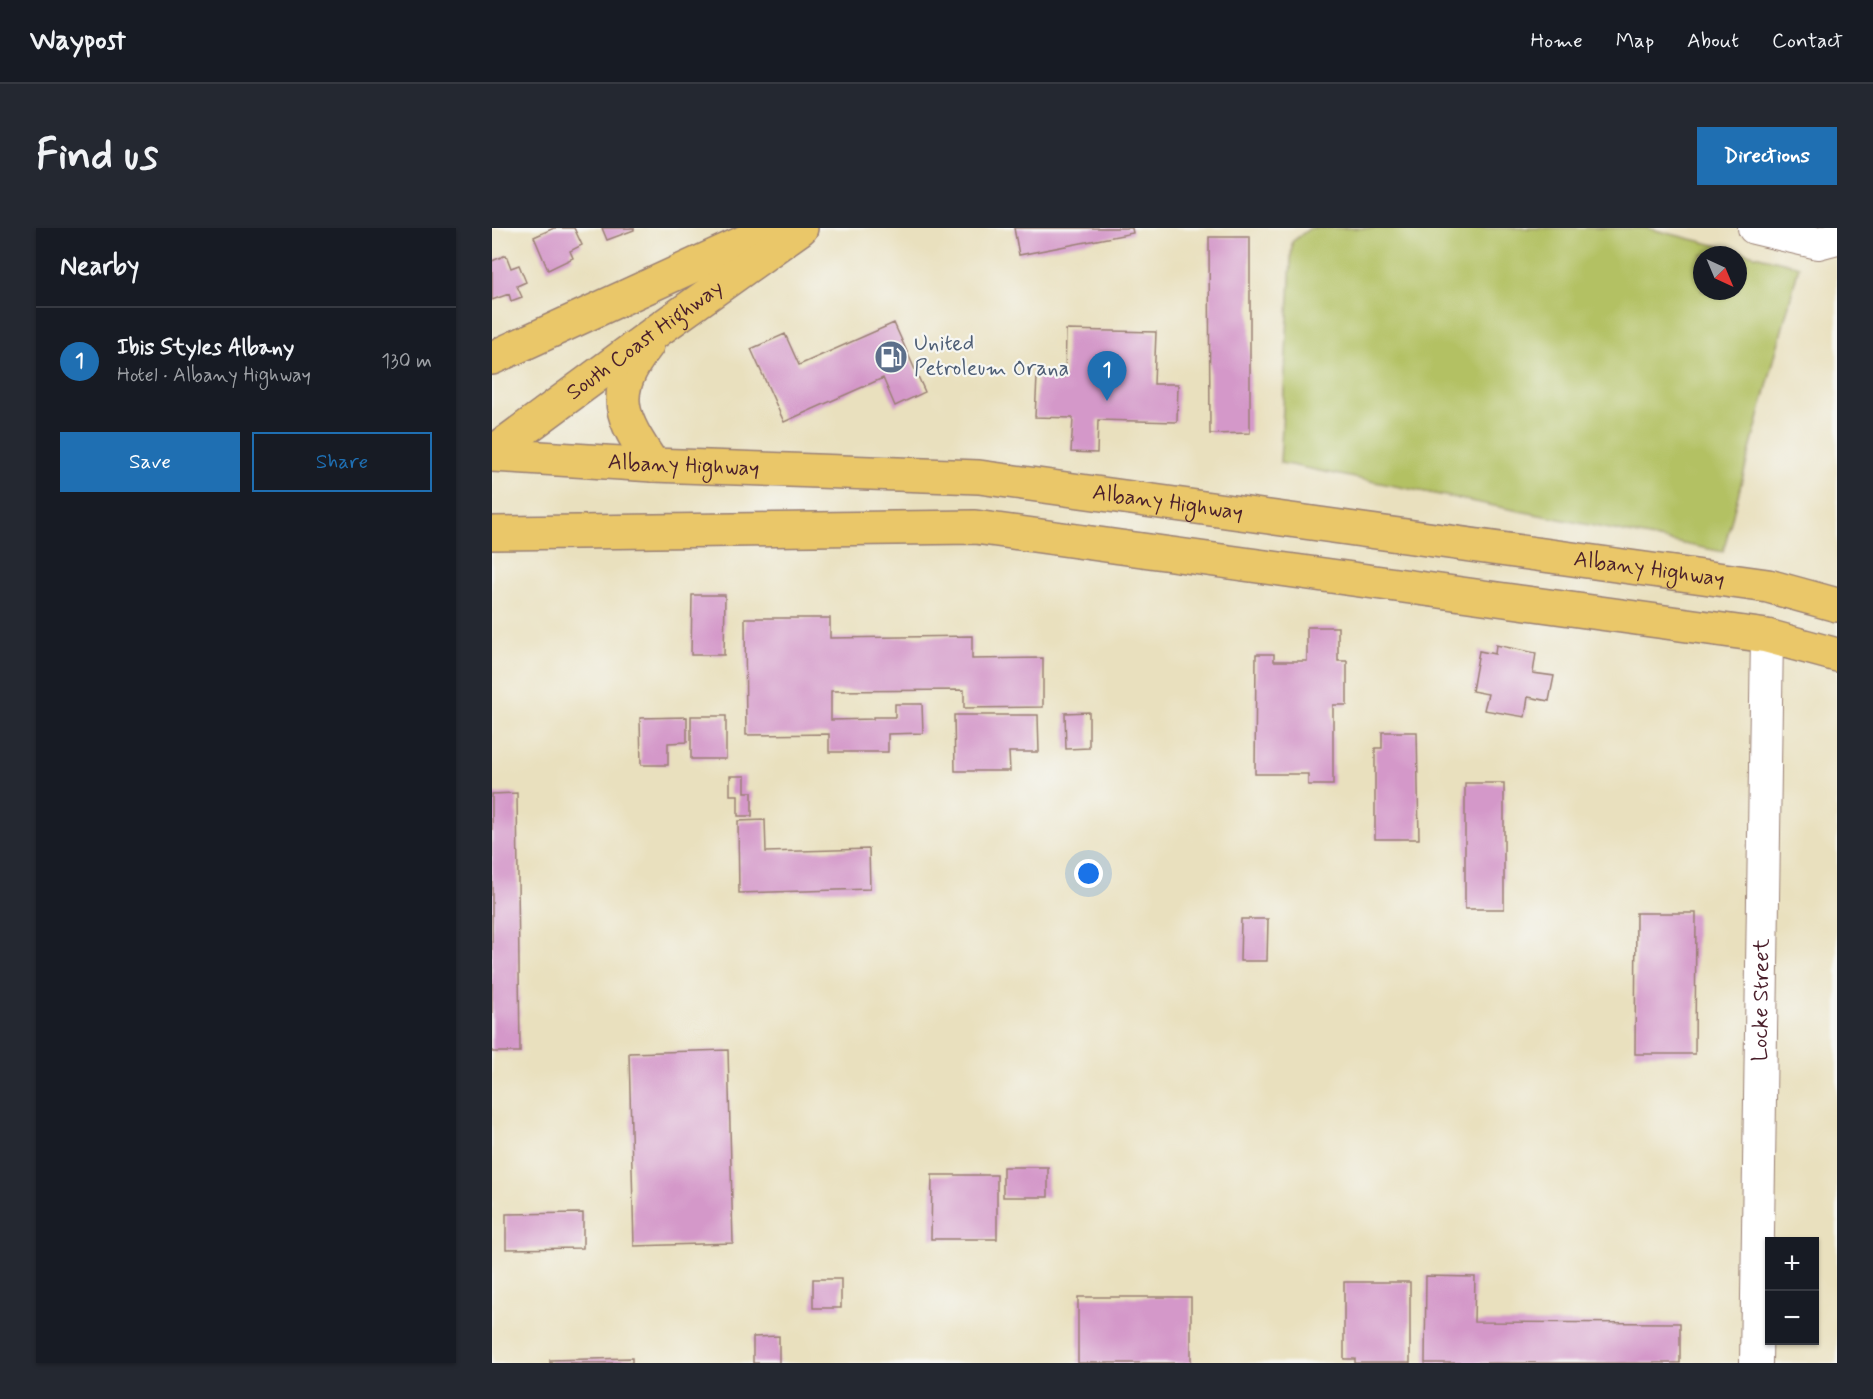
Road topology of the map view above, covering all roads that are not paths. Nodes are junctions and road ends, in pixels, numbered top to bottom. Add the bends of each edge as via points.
1 (774, 228) edge
2 (801, 228) edge
3 (1754, 228) edge
4 (1827, 240) edge
5 (662, 328) junction
6 (492, 358) edge
7 (492, 454) edge
8 (653, 465) junction
9 (979, 477) junction
10 (975, 527) junction
11 (492, 533) edge
12 (1768, 586) junction
13 (1837, 605) edge
14 (1767, 636) junction
15 (1837, 655) edge
16 (1756, 1363) edge

1 - 6 highway, South Coast Highway
2 - 5 highway, South Coast Highway
3 - 4 street
5 - 7 highway, South Coast Highway
5 - 8 highway via 634,362 625,379 622,399 629,426
7 - 8 highway, Albany Highway
8 - 9 highway, Albany Highway
9 - 10 highway
9 - 12 highway, Albany Highway
10 - 11 highway
10 - 14 highway
12 - 13 highway, Albany Highway
12 - 14 highway
14 - 15 highway
14 - 16 street, Locke Street

